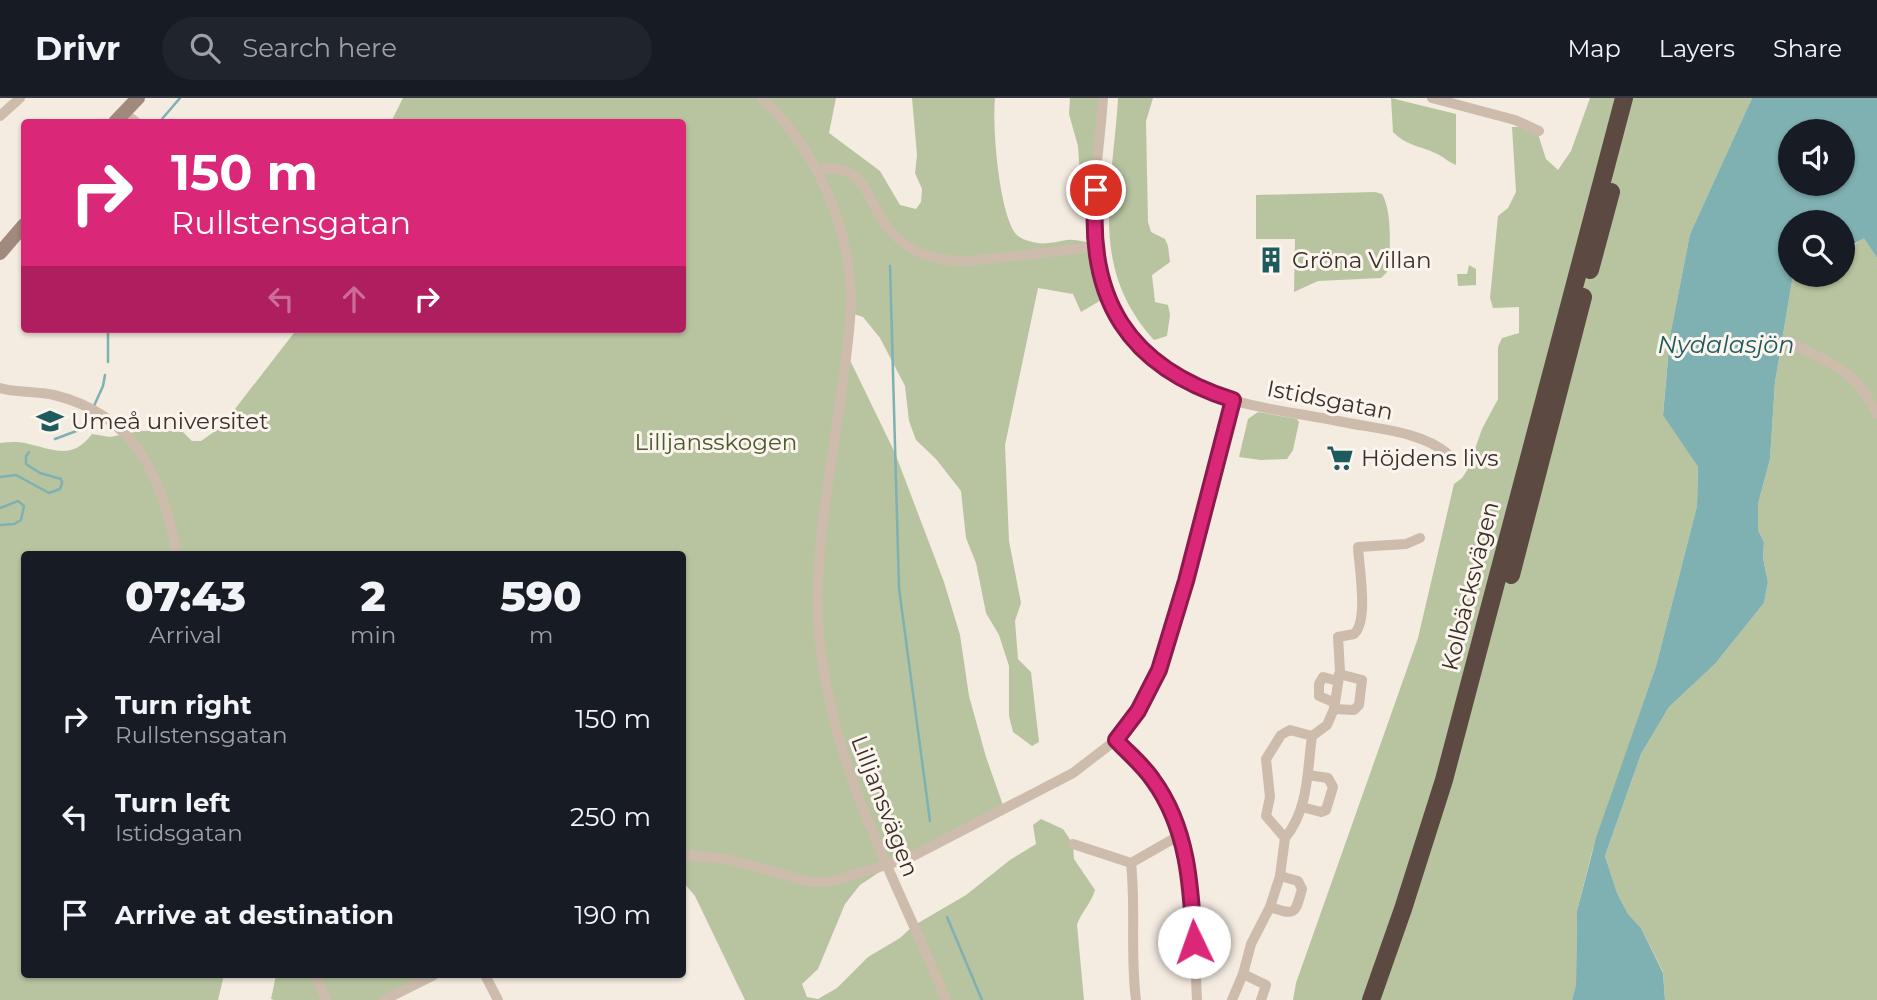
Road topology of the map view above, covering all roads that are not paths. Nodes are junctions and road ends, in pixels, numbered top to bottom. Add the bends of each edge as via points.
1 (20, 98) edge
2 (138, 98) edge
3 (762, 98) edge
4 (1102, 98) edge
5 (1432, 98) edge
6 (1624, 98) edge
7 (1636, 98) edge
8 (0, 116) edge
9 (120, 118) edge
10 (1539, 131) dead end
11 (816, 170) junction
12 (21, 228) edge
13 (1095, 247) junction
14 (0, 253) edge
15 (1787, 341) dead end
16 (0, 388) edge
17 (1233, 400) junction
18 (1877, 414) edge
19 (1448, 454) dead end
20 (1420, 538) dead end
21 (176, 551) edge
22 (1338, 678) junction
23 (1334, 705) junction
24 (1312, 736) junction
25 (1116, 740) junction
26 (1308, 775) junction
27 (1302, 807) junction
28 (1180, 835) junction
29 (1285, 838) junction
30 (1073, 844) dead end
31 (686, 855) edge
32 (1130, 863) junction
33 (887, 867) junction
34 (1280, 876) junction
35 (1270, 907) junction
36 (1243, 974) junction
37 (316, 978) edge
38 (428, 978) edge
39 (487, 978) edge
40 (326, 1000) edge
41 (384, 1000) edge
42 (498, 1000) edge
43 (946, 1000) edge
44 (1136, 1000) edge
45 (1197, 1000) edge
46 (1233, 1000) edge
47 (1261, 1000) edge
48 (1371, 1000) edge
49 (1383, 1000) edge

1 - 8 street
2 - 9 street
3 - 11 street, Lilljansvägen via 790,129
4 - 13 street, Istidsgatan
5 - 10 street
6 - 48 highway, Kolbäcksvägen via 1444,780
7 - 49 highway, Kolbäcksvägen via 1472,723 1438,843
11 - 13 street via 836,167 858,178 885,225 915,251 933,258 970,261
11 - 33 street, Lilljansvägen via 841,234 851,295 818,565 821,649 841,752
12 - 14 street
13 - 17 street, Istidsgatan via 1100,276 1129,334 1171,374
15 - 18 street via 1841,366 1857,381
16 - 21 street via 71,400 116,425 155,474
17 - 19 street, Istidsgatan via 1419,438
17 - 25 street via 1159,670 1138,711
20 - 22 street via 1406,544 1358,547 1361,620 1357,632 1338,636
22 - 23 street
22 - 23 street via 1323,677 1319,684 1319,696
22 - 23 street via 1362,680 1359,705 1354,710
23 - 24 street via 1327,725
24 - 26 street
24 - 29 street via 1286,731 1266,759 1270,797 1266,816
25 - 28 street via 1153,780
25 - 33 street via 1073,772
26 - 27 street
26 - 27 street via 1328,778 1333,787 1326,810
27 - 29 street
28 - 32 street
28 - 45 street via 1192,893
29 - 34 street
30 - 32 street
31 - 33 street via 728,859 810,882 831,882
32 - 44 street
33 - 43 street, Lilljansvägen
34 - 35 street
34 - 35 street via 1302,885 1297,909 1290,914
35 - 36 street via 1251,944
36 - 46 street
36 - 47 street via 1264,983
37 - 40 street
38 - 41 street
39 - 42 street

